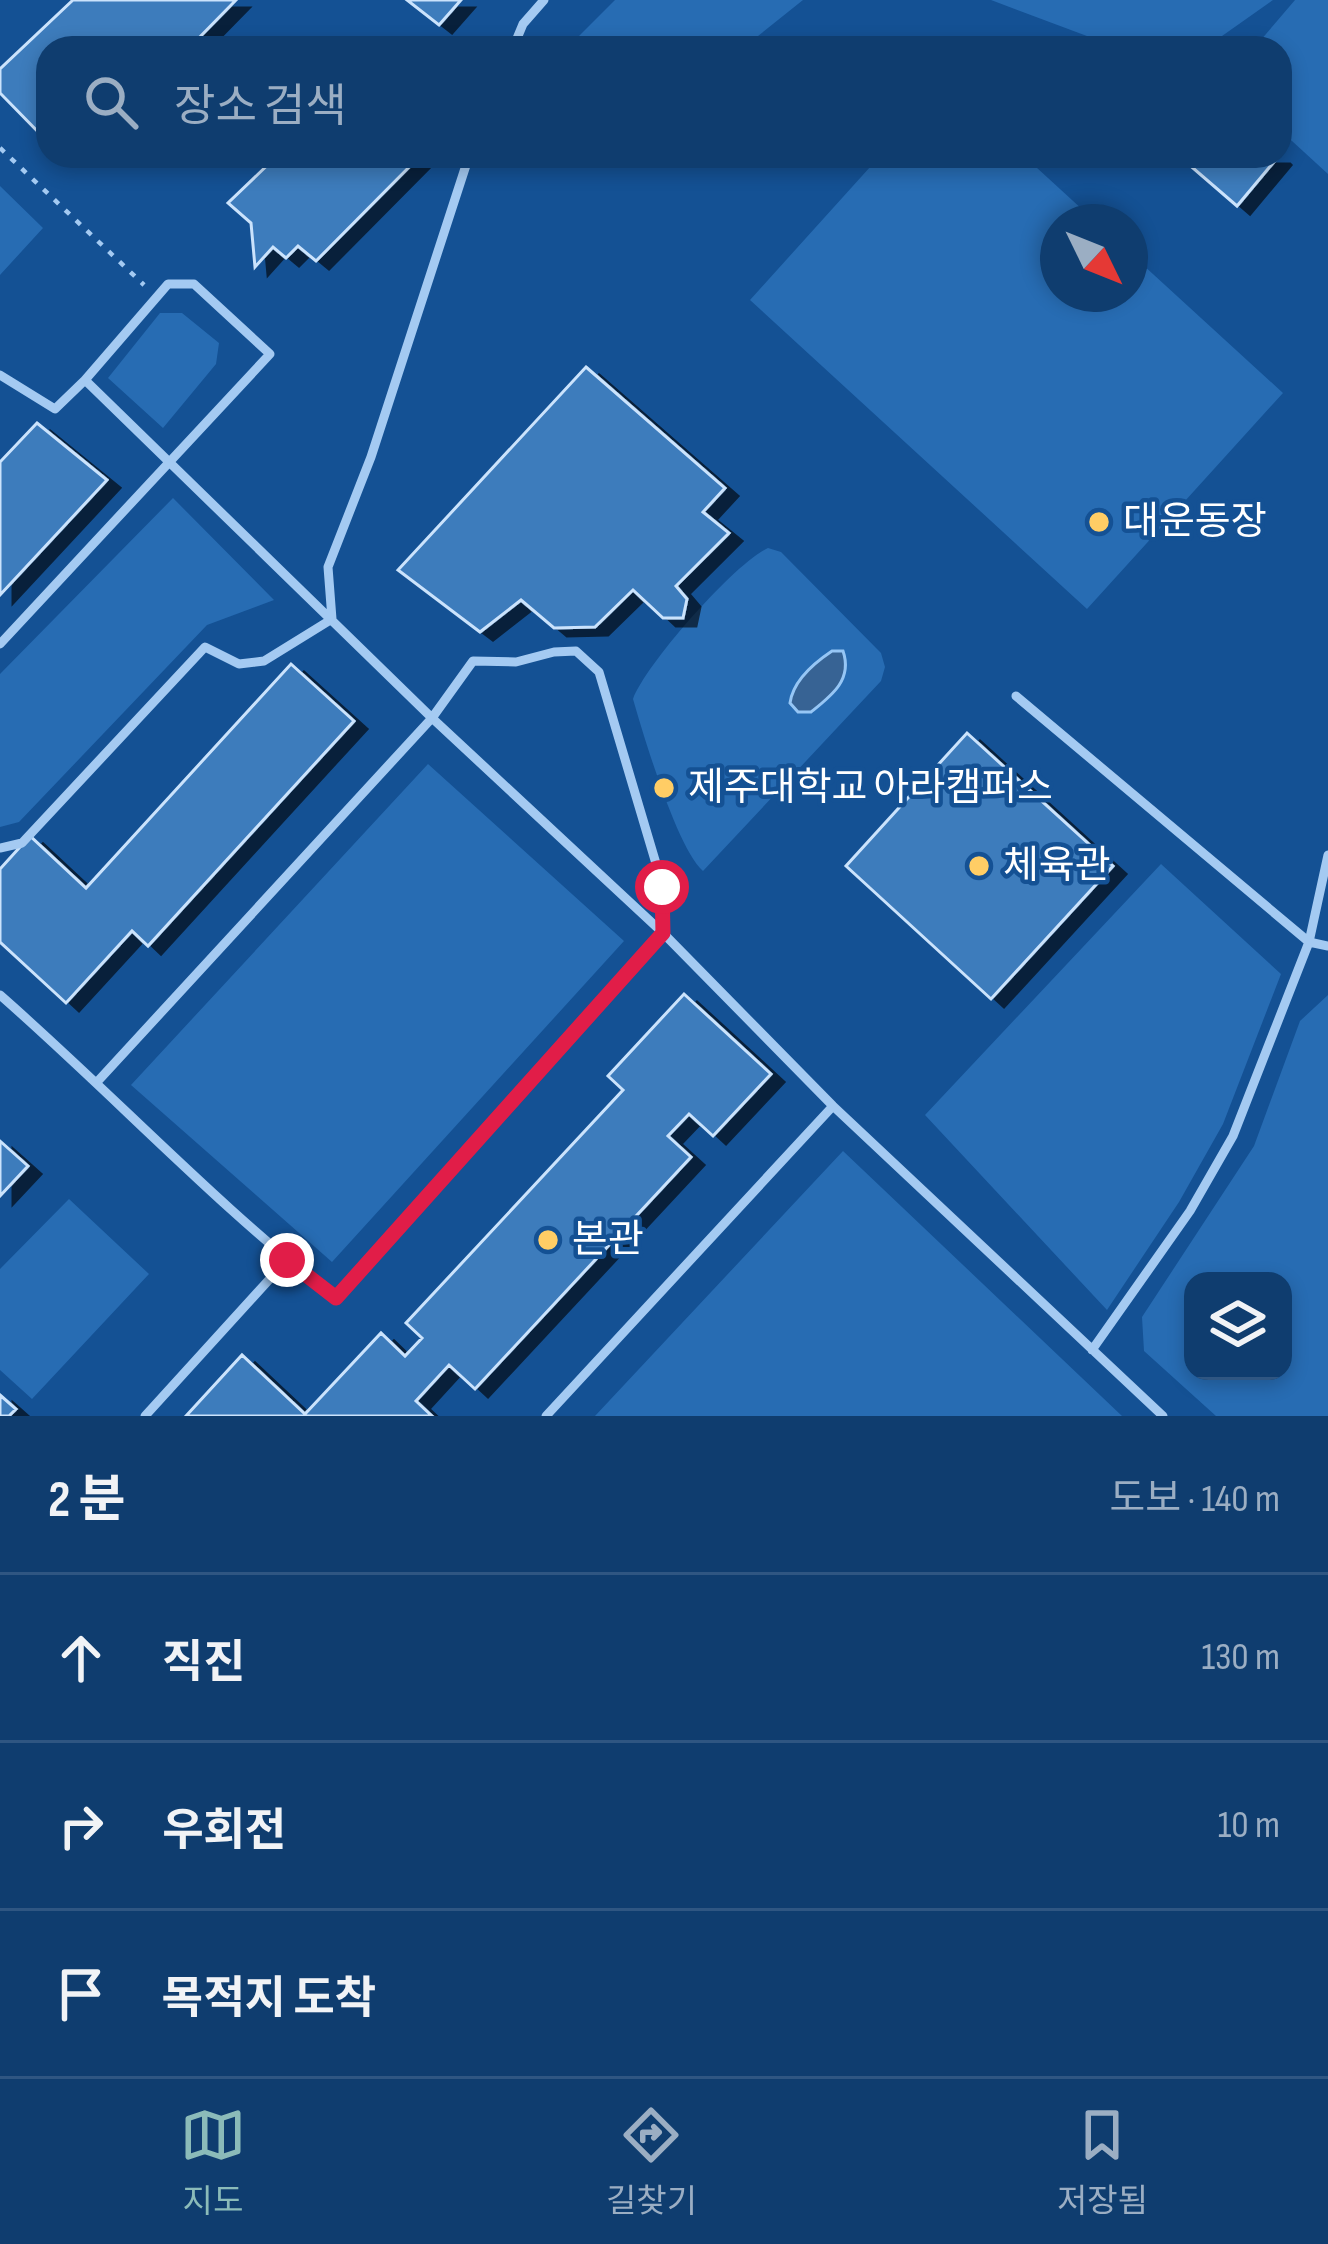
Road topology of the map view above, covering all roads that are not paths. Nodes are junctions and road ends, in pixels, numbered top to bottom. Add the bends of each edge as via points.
1 (544, 0) edge
2 (518, 36) edge
3 (465, 168) edge
4 (0, 375) edge
5 (85, 380) junction
6 (172, 464) junction
7 (332, 619) junction
8 (0, 644) edge
9 (1016, 697) dead end
10 (432, 718) junction
11 (0, 848) edge
12 (1328, 855) edge
13 (663, 933) junction
14 (1309, 942) junction
15 (1328, 946) edge
16 (0, 995) edge
17 (98, 1082) junction
18 (833, 1106) junction
19 (287, 1260) junction
20 (1092, 1350) junction
21 (145, 1416) edge
22 (546, 1416) edge
23 (1163, 1416) edge

1 - 2 lane
3 - 7 lane via 328,567
4 - 5 lane via 55,409
5 - 6 lane
5 - 6 lane via 167,284 194,284 270,354
6 - 7 lane
6 - 8 lane
7 - 10 lane
7 - 11 lane via 264,661 238,664 205,647 22,843
9 - 14 lane
10 - 13 lane
10 - 13 lane via 472,662 576,651 603,687 662,887
10 - 17 lane
12 - 14 lane
13 - 18 lane
13 - 19 lane via 336,1298
14 - 15 lane
14 - 20 lane via 1233,1136
16 - 17 lane
17 - 19 lane
18 - 20 lane
18 - 22 lane
19 - 21 lane
20 - 23 lane

